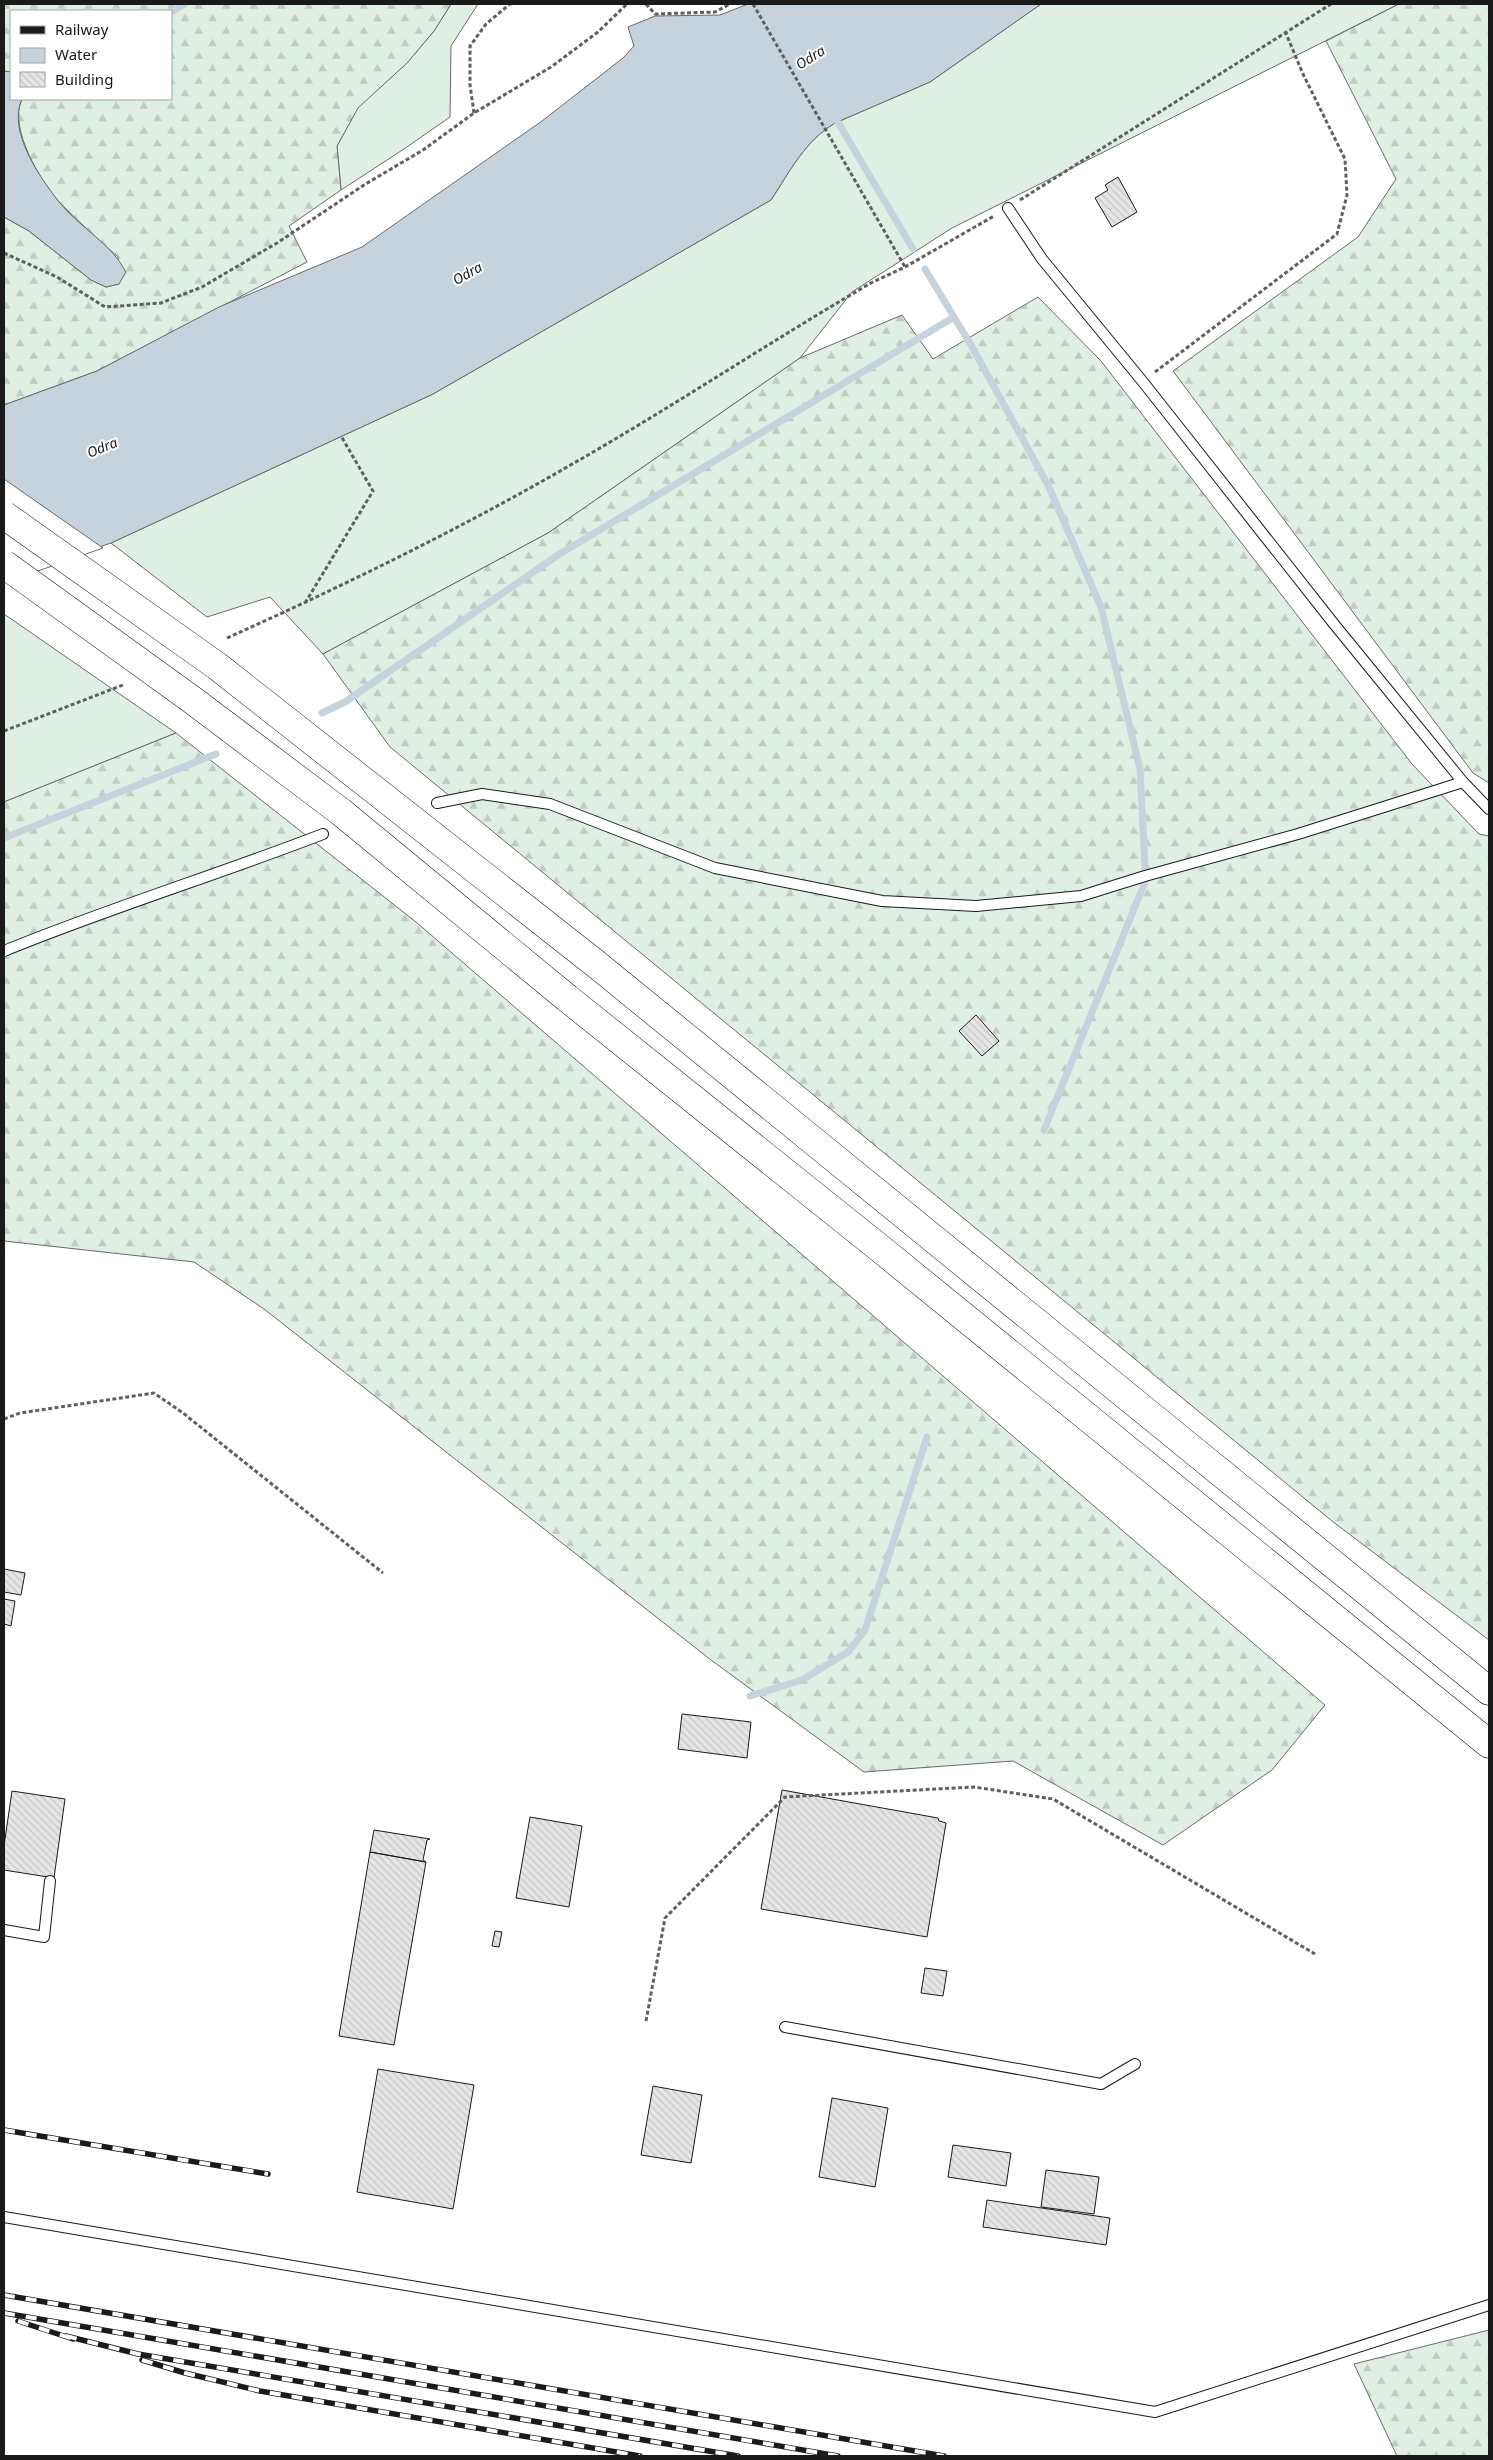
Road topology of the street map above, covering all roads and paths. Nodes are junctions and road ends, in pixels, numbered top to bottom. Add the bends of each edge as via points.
1 (510, 4) edge
2 (627, 4) edge
3 (646, 4) edge
4 (730, 4) edge
5 (753, 4) edge
6 (1331, 4) edge
7 (1286, 31) junction
8 (474, 113) junction
9 (1008, 208) junction
10 (4, 253) edge
11 (905, 267) junction
12 (1143, 382) junction
13 (341, 436) dead end
14 (4, 515) edge
15 (4, 564) edge
16 (305, 603) junction
17 (227, 638) dead end
18 (123, 685) dead end
19 (4, 731) edge
20 (1463, 782) junction
21 (437, 803) dead end
22 (1489, 808) edge
23 (323, 834) dead end
24 (4, 950) edge
25 (4, 1419) edge
26 (383, 1573) dead end
27 (1489, 1691) edge
28 (1489, 1744) edge
29 (50, 1881) dead end
30 (4, 1930) edge
31 (1315, 1954) dead end
32 (646, 2021) dead end
33 (784, 2027) dead end
34 (1135, 2064) dead end
35 (4, 2217) edge
36 (1489, 2305) edge

1 - 8 path via 486,24 470,46
2 - 8 path via 598,32 551,67
3 - 4 path via 655,14 715,12
5 - 11 path
6 - 7 path
7 - 9 path
7 - 12 path via 1303,74 1345,159 1347,195 1337,234
8 - 10 path via 423,150 364,184 277,244 202,287 161,303 105,306 57,277
9 - 11 path
9 - 12 lane via 1042,258
11 - 16 path via 819,313 559,471
12 - 20 lane
13 - 16 path via 373,491
14 - 27 highway, bridge via 217,666 596,964
15 - 28 highway, bridge via 341,812
16 - 17 path
18 - 19 path
20 - 21 lane via 1298,834 1081,896 976,906 882,900 715,868 550,804 482,794
20 - 22 lane
23 - 24 lane
25 - 26 path via 20,1413 154,1393
29 - 30 lane via 44,1937
31 - 32 path via 1054,1799 974,1787 785,1797 665,1918
33 - 34 lane via 1101,2084
35 - 36 lane via 1155,2412

